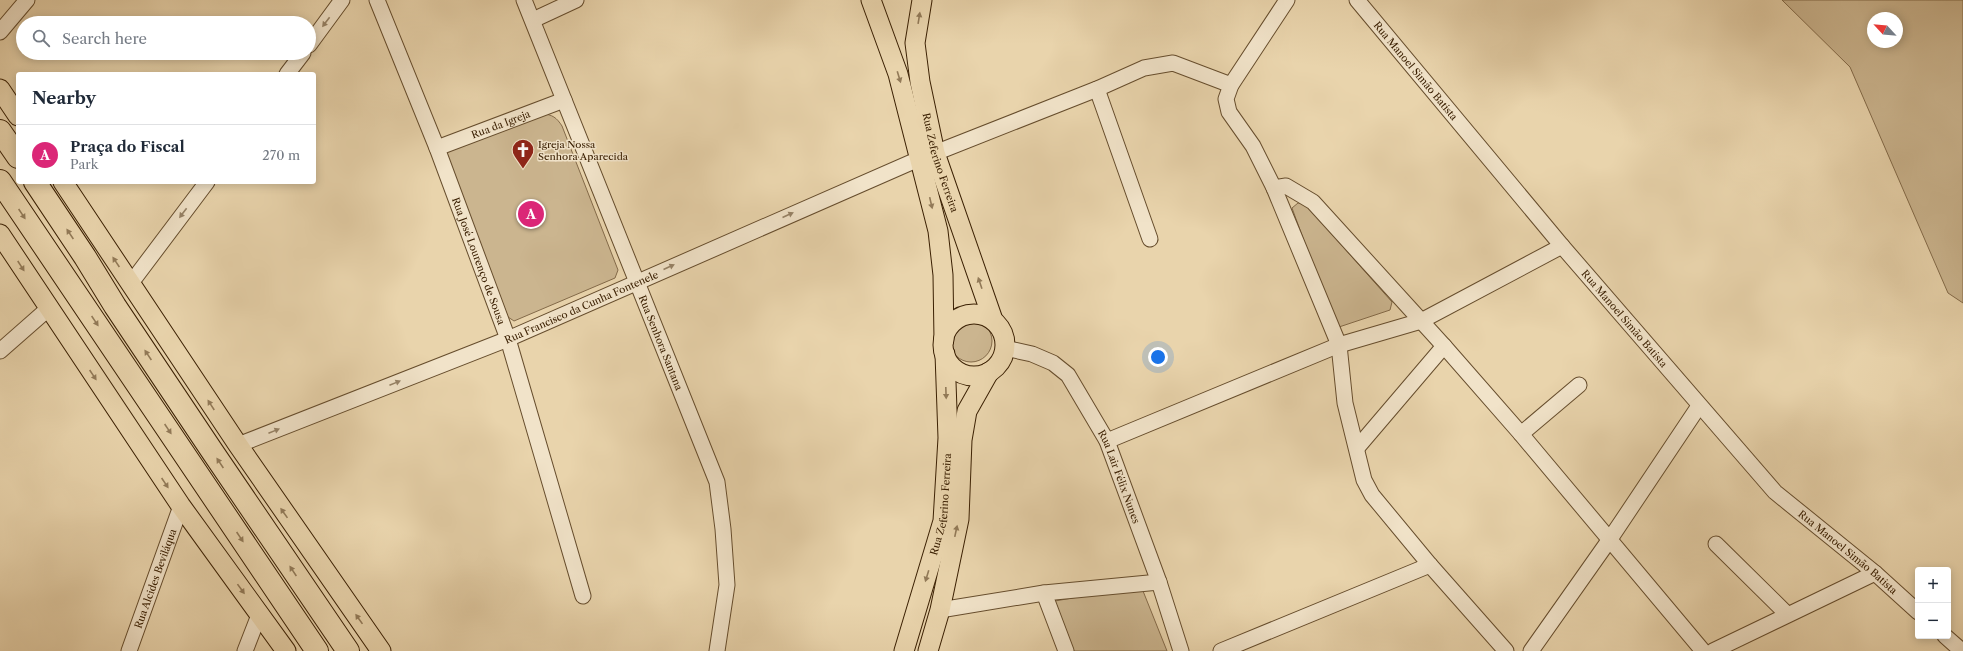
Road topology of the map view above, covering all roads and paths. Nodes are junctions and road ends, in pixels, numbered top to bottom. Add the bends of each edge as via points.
1 (27, 0) edge
2 (342, 0) edge
3 (377, 0) edge
4 (524, 0) edge
5 (576, 0) edge
6 (871, 0) edge
7 (922, 0) edge
8 (1287, 0) edge
9 (1358, 0) edge
10 (534, 20) junction
11 (0, 32) edge
12 (316, 35) edge
13 (885, 41) junction
14 (915, 43) junction
15 (298, 60) edge
16 (289, 72) edge
17 (1231, 85) junction
18 (0, 89) edge
19 (1097, 89) junction
20 (564, 100) junction
21 (16, 113) edge
22 (0, 131) edge
23 (437, 148) junction
24 (16, 154) edge
25 (928, 155) junction
26 (0, 181) edge
27 (36, 184) edge
28 (64, 184) edge
29 (206, 184) edge
30 (1274, 188) junction
31 (0, 234) edge
32 (1150, 239) dead end
33 (1562, 246) junction
34 (636, 282) junction
35 (131, 284) junction
36 (49, 308) junction
37 (992, 320) junction
38 (1421, 321) junction
39 (508, 338) junction
40 (1338, 345) junction
41 (1444, 346) junction
42 (944, 347) junction
43 (1005, 348) junction
44 (0, 351) edge
45 (989, 372) junction
46 (1579, 385) dead end
47 (1699, 406) junction
48 (1521, 434) junction
49 (1107, 441) junction
50 (238, 445) junction
51 (1357, 448) junction
52 (181, 506) junction
53 (1610, 539) junction
54 (1716, 544) dead end
55 (1430, 565) junction
56 (1874, 573) junction
57 (1159, 582) junction
58 (1044, 593) junction
59 (583, 596) dead end
60 (1915, 609) edge
61 (940, 610) junction
62 (1787, 614) junction
63 (260, 615) junction
64 (1948, 639) edge
65 (129, 651) edge
66 (245, 651) edge
67 (286, 651) edge
68 (317, 651) edge
69 (348, 651) edge
70 (381, 651) edge
71 (717, 651) edge
72 (904, 651) edge
73 (928, 651) edge
74 (1066, 651) edge
75 (1181, 651) edge
76 (1220, 651) edge
77 (1506, 651) edge
78 (1531, 651) edge
79 (1703, 651) edge
80 (1713, 651) edge
81 (1962, 651) edge

1 - 11 street
2 -> 12 street
3 - 23 street, Rua José Lourenço de Sousa
4 - 10 street, Rua Senhora Santana
5 - 10 street
6 - 13 main road, Rua Zeferino Ferreira
14 -> 7 main road, Rua Zeferino Ferreira
8 - 17 street
9 - 33 street, Rua Manoel Simão Batista
10 - 20 street, Rua Senhora Santana
13 - 14 main road via 896,46
13 -> 25 main road, Rua Zeferino Ferreira
14 - 25 main road, Rua Zeferino Ferreira
15 - 16 street
17 - 19 street, Rua Francisco da Cunha Fontenele via 1173,63 1144,68
17 - 30 street via 1226,99 1229,112 1253,146
18 - 21 main road
19 - 25 street, Rua Francisco da Cunha Fontenele
19 - 32 street
20 - 23 street, Rua da Igreja
20 - 34 street, Rua Senhora Santana
22 - 24 highway
23 - 39 street, Rua José Lourenço de Sousa
34 -> 25 street, Rua Francisco da Cunha Fontenele
37 -> 25 main road, Rua Zeferino Ferreira
25 -> 42 main road, Rua Zeferino Ferreira via 943,275
26 -> 68 highway
69 -> 27 highway via 194,425 115,306 86,256
35 -> 28 main road
29 -> 35 street
30 - 38 street via 1286,186 1312,202
30 - 40 street
31 -> 36 main road
33 - 38 street
33 - 47 street, Rua Manoel Simão Batista
34 - 39 street, Rua Francisco da Cunha Fontenele
34 - 71 street, Rua Senhora Santana via 717,482 727,585
50 -> 35 main road
36 - 44 street
36 -> 52 main road
37 - 42 main road via 983,315 962,316 947,330
37 - 43 main road via 1000,328
38 - 40 street
38 - 41 street
50 -> 39 street, Rua Francisco da Cunha Fontenele
39 - 59 street, Rua José Lourenço de Sousa
40 - 49 street
40 - 51 street via 1345,403
41 - 48 street
41 - 51 street
42 - 45 main road via 952,365 962,373 971,376
42 -> 72 main road, Rua Zeferino Ferreira via 948,438 943,521
43 - 45 main road via 1002,358
43 - 49 street, Rua Lair Félix Nunes via 1032,354 1053,363 1068,374
61 -> 45 main road, Rua Zeferino Ferreira via 959,519 962,440 967,411
46 - 48 street
47 - 53 street
47 - 56 street, Rua Manoel Simão Batista via 1775,492
48 - 53 street
49 - 57 street, Rua Lair Félix Nunes
70 -> 50 main road
51 - 55 street via 1364,480 1372,495
52 -> 63 main road
52 - 65 street, Rua Alcides Beviláqua
53 - 78 street
53 - 79 street
54 - 62 street
55 - 76 street
55 - 77 street
56 - 60 street, Rua Manoel Simão Batista
56 - 62 street
57 - 58 street
57 - 75 street, Rua Lair Félix Nunes
58 - 61 street
58 - 74 street
61 - 73 main road, Rua Zeferino Ferreira
62 - 80 street
63 - 66 street
63 - 67 main road
64 - 81 street

